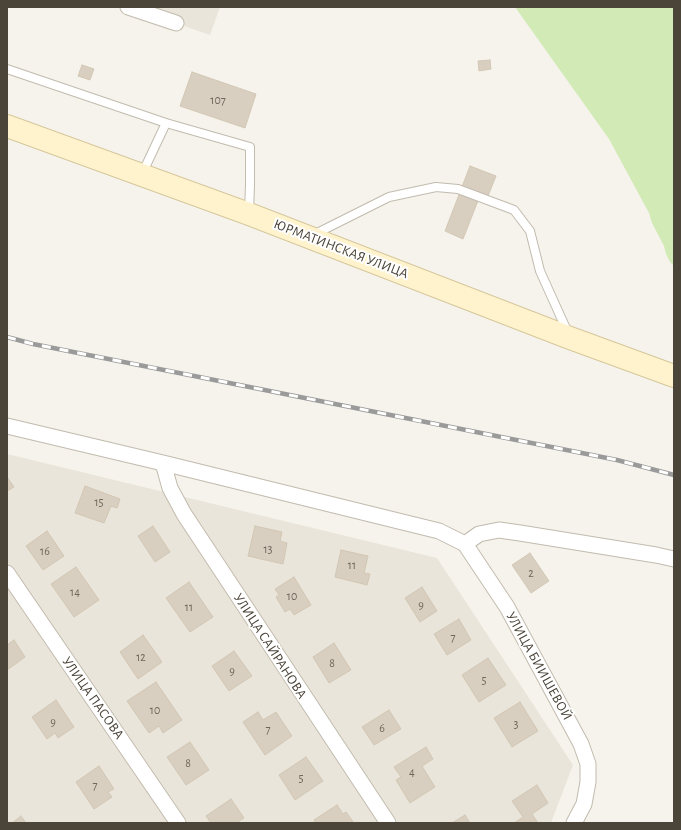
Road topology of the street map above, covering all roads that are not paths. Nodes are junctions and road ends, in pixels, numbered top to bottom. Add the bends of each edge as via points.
1 (128, 7) edge
2 (176, 23) dead end
3 (7, 69) edge
4 (166, 123) junction
5 (7, 126) edge
6 (142, 175) junction
7 (248, 214) junction
8 (309, 237) junction
9 (570, 338) junction
10 (674, 376) edge
11 (7, 426) edge
12 (163, 463) junction
13 (465, 544) junction
14 (674, 559) edge
15 (7, 573) edge
16 (178, 823) edge
17 (388, 823) edge
18 (574, 823) edge

1 - 2 street
3 - 4 lane
4 - 6 lane
4 - 7 lane via 250,147
5 - 6 main road, ЮРМАТИНСКАЯ УЛИЦА
6 - 7 main road, ЮРМАТИНСКАЯ УЛИЦА
7 - 8 main road, ЮРМАТИНСКАЯ УЛИЦА
8 - 9 main road, ЮРМАТИНСКАЯ УЛИЦА
8 - 9 lane via 389,197 436,187 458,189 514,210 530,231 540,271
9 - 10 main road, ЮРМАТИНСКАЯ УЛИЦА
11 - 12 street, УЛИЦА БИИШЕВОЙ
12 - 13 street, УЛИЦА БИИШЕВОЙ via 439,531
12 - 17 street, УЛИЦА САЙРАНОВА via 170,488 184,514
13 - 14 street via 479,534 499,530
13 - 18 street, УЛИЦА БИИШЕВОЙ via 507,607 581,744 588,764 588,782 584,804
15 - 16 street, УЛИЦА ПАСОВА

